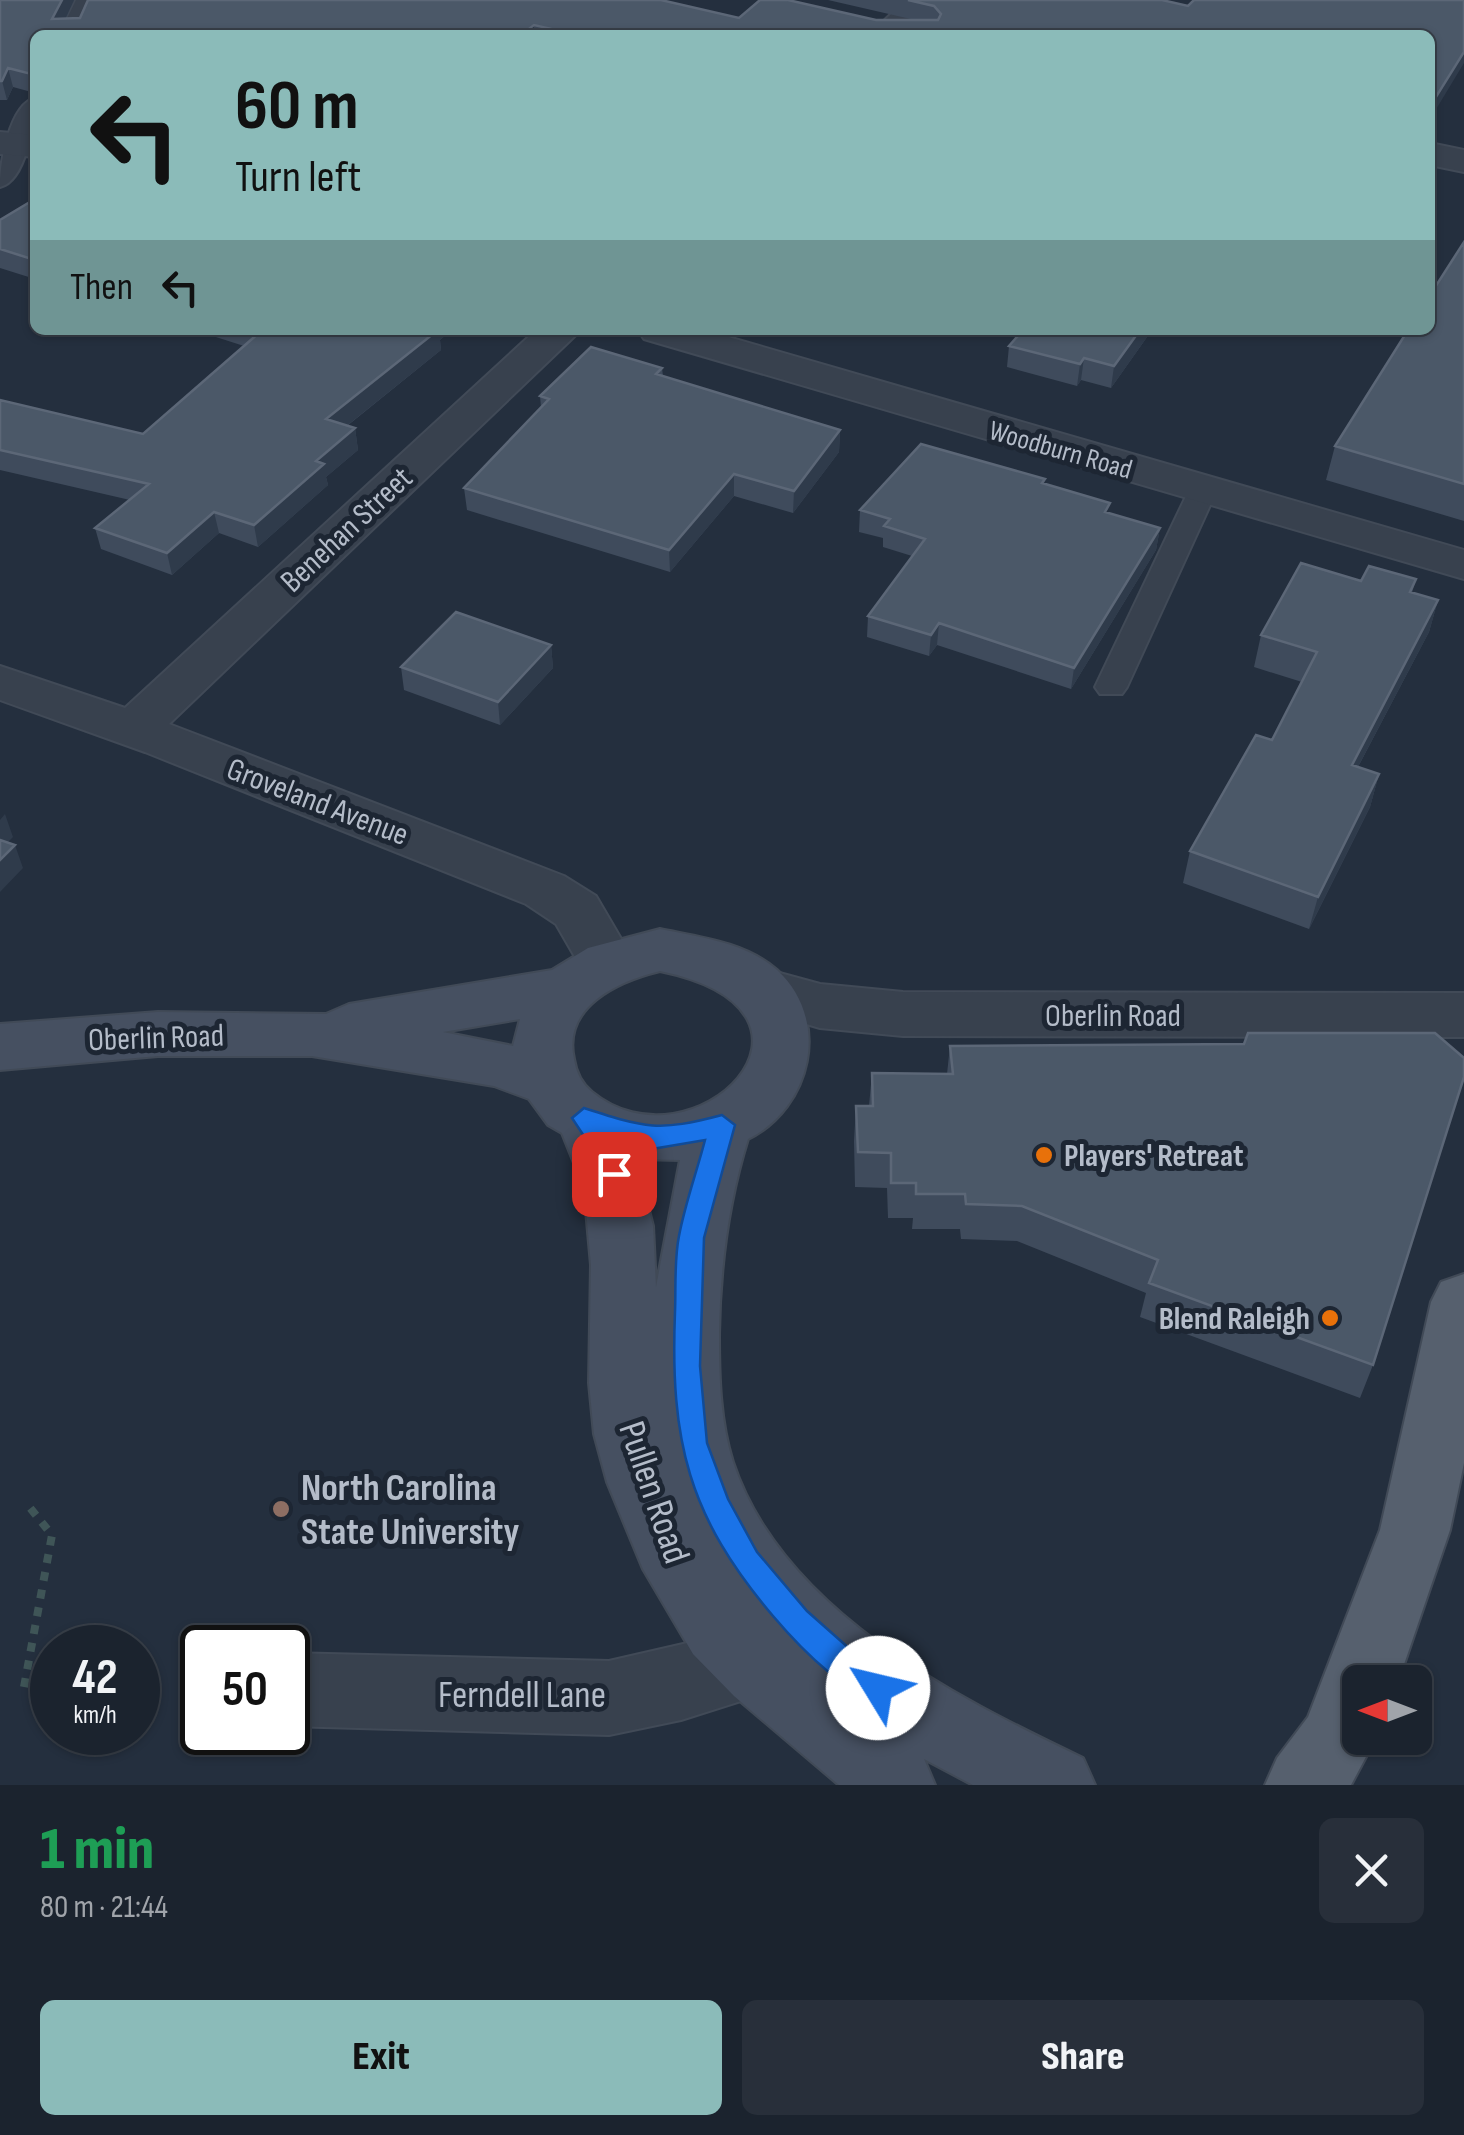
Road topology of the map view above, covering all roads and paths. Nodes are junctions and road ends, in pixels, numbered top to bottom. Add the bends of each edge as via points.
1 (86, 0) edge
2 (926, 0) edge
3 (72, 30) edge
4 (889, 30) edge
5 (30, 116) edge
6 (17, 144) edge
7 (1435, 155) edge
8 (1464, 162) edge
9 (0, 180) edge
10 (555, 335) edge
11 (676, 335) edge
12 (1203, 490) junction
13 (1464, 565) edge
14 (0, 682) edge
15 (1111, 687) dead end
16 (133, 729) junction
17 (585, 976) junction
18 (765, 991) junction
19 (1464, 1015) edge
20 (312, 1034) junction
21 (0, 1047) edge
22 (567, 1100) junction
23 (722, 1125) junction
24 (1464, 1302) edge
25 (27, 1504) dead end
26 (752, 1664) junction
27 (1368, 1665) edge
28 (24, 1686) dead end
29 (310, 1691) edge
30 (823, 1720) junction
31 (1342, 1728) edge
32 (860, 1785) edge
33 (896, 1785) edge
34 (1056, 1785) edge
35 (1304, 1785) edge

1 - 3 lane
2 - 4 street
5 - 6 lane
6 - 9 lane
7 - 8 street
10 - 16 street, Benehan Street
11 - 12 street, Woodburn Road
12 - 13 street, Woodburn Road
12 - 15 lane
14 - 16 street, Groveland Avenue
16 - 17 street, Groveland Avenue via 545,890 576,910
17 - 18 main road via 646,951 688,952 744,972
17 - 20 main road, Oberlin Road
17 - 22 main road via 541,1034 541,1058
18 - 19 street, Oberlin Road via 820,1006 904,1014
18 - 23 main road via 779,1014 781,1064 770,1088
20 - 21 main road, Oberlin Road via 158,1034
20 - 22 main road, Oberlin Road via 499,1064
22 - 23 main road via 605,1128 652,1138
22 - 26 main road, Pullen Road via 603,1144 620,1195 621,1368 626,1426 644,1488 688,1584
23 - 34 main road, Pullen Road via 694,1217 686,1305 693,1443 715,1504 746,1562 849,1669 967,1744
24 - 27 main road via 1415,1530
25 - 28 path via 52,1535
26 - 29 street, Ferndell Lane via 609,1698
26 - 30 main road, Pullen Road
30 - 32 main road
30 - 33 main road, Pullen Road
31 - 35 main road

